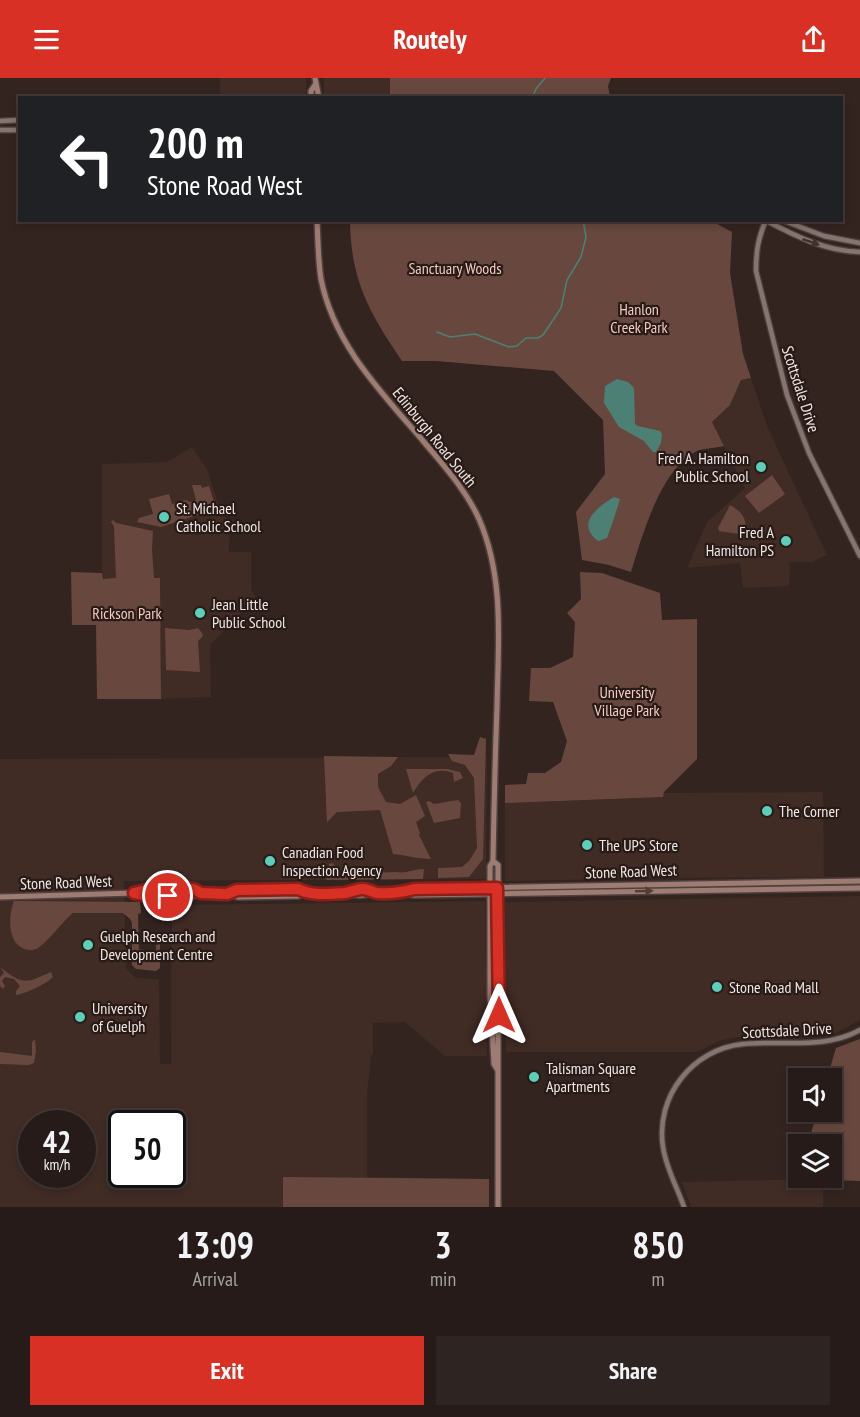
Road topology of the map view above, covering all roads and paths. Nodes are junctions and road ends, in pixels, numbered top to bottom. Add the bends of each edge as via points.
1 (315, 81) edge
2 (311, 96) edge
3 (319, 96) edge
4 (18, 120) edge
5 (0, 121) edge
6 (0, 130) edge
7 (18, 130) edge
8 (317, 222) edge
9 (766, 222) edge
10 (768, 222) edge
11 (786, 222) edge
12 (860, 243) edge
13 (860, 252) edge
14 (860, 556) edge
15 (493, 861) junction
16 (820, 881) junction
17 (843, 881) junction
18 (860, 881) edge
19 (759, 882) junction
20 (573, 886) junction
21 (813, 888) junction
22 (843, 888) junction
23 (860, 888) edge
24 (752, 889) junction
25 (490, 891) junction
26 (497, 891) junction
27 (565, 894) junction
28 (0, 897) edge
29 (860, 1030) edge
30 (497, 1069) junction
31 (498, 1207) edge
32 (684, 1207) edge

1 - 2 main road
1 - 3 main road
4 - 5 street
6 - 7 street
8 - 15 main road, Edinburgh Road South via 322,281 337,326 372,381 465,493 492,558 499,631
9 - 14 street, Scottsdale Drive via 756,251 756,271 787,395 809,453
10 -> 13 street via 816,244
11 - 12 street via 824,236
15 - 25 main road, Edinburgh Road South
15 - 26 main road, Edinburgh Road South via 498,865
16 - 17 main road, Stone Road West
16 - 19 main road, Stone Road West
16 - 21 main road
17 - 18 main road, Stone Road West
17 - 22 main road
19 - 20 main road, Stone Road West
19 - 24 main road
20 - 26 main road, Stone Road West
20 - 27 main road
21 - 22 main road, Stone Road West
21 - 24 main road, Stone Road West
22 - 23 main road, Stone Road West
27 -> 24 main road, Stone Road West
25 - 26 main road, Stone Road West
25 - 28 main road, Stone Road West via 414,895 357,889 298,897 238,897 193,889
25 - 30 main road, Edinburgh Road South via 490,997
26 - 27 main road, Stone Road West
26 - 30 main road, Edinburgh Road South
29 - 32 street, Scottsdale Drive via 824,1042 730,1046 708,1055 679,1079 664,1114 662,1133 665,1158
30 - 31 main road, Edinburgh Road South

